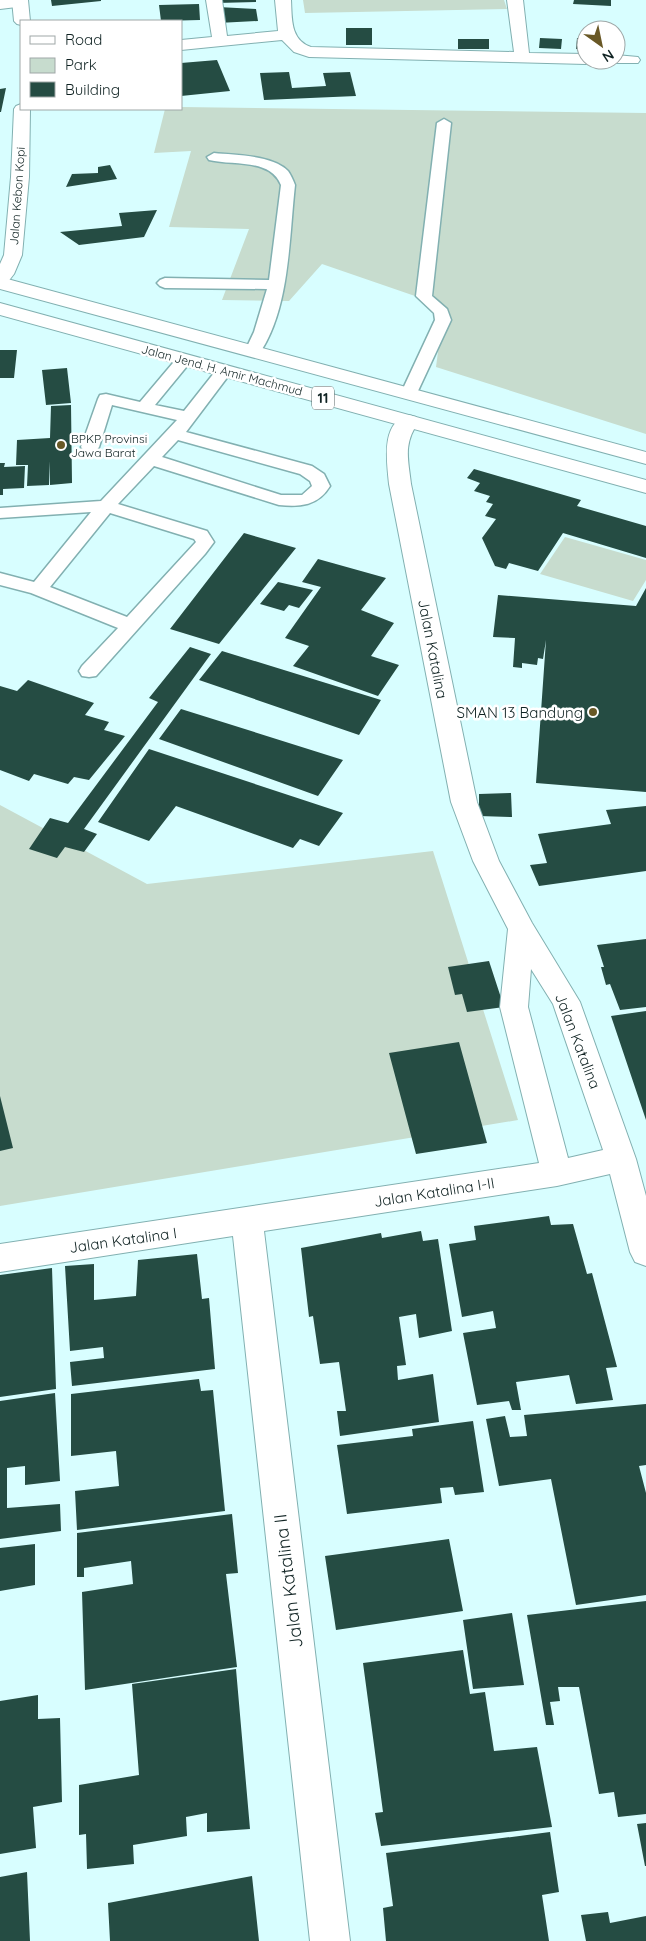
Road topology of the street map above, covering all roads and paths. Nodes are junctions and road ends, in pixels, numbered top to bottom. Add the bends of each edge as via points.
1 (214, 0) edge
2 (283, 0) edge
3 (515, 0) edge
4 (20, 2) edge
5 (0, 4) edge
6 (22, 20) edge
7 (286, 35) junction
8 (220, 42) junction
9 (182, 45) edge
10 (522, 57) junction
11 (576, 59) edge
12 (626, 60) edge
13 (632, 60) dead end
14 (22, 110) edge
15 (444, 123) dead end
16 (214, 157) dead end
17 (0, 280) edge
18 (0, 283) edge
19 (165, 283) dead end
20 (275, 285) junction
21 (0, 309) edge
22 (253, 351) junction
23 (184, 360) junction
24 (224, 371) junction
25 (409, 393) junction
26 (144, 408) junction
27 (188, 417) junction
28 (409, 421) junction
29 (175, 434) junction
30 (90, 447) dead end
31 (646, 458) edge
32 (150, 459) junction
33 (646, 488) edge
34 (106, 506) junction
35 (0, 513) edge
36 (0, 579) edge
37 (38, 589) junction
38 (131, 626) junction
39 (89, 672) dead end
40 (521, 929) junction
41 (621, 1159) junction
42 (557, 1173) junction
43 (246, 1221) junction
44 (646, 1252) edge
45 (0, 1258) edge
46 (330, 1941) edge

1 - 8 main road
2 - 7 main road
3 - 10 main road
4 - 5 main road
4 - 6 main road
7 - 8 main road
7 - 10 main road via 300,49 308,52
8 - 9 main road
10 - 11 main road
12 - 13 main road
14 - 17 main road, Jalan Kebon Kopi via 13,255
15 - 25 lane via 424,296 444,315
16 - 20 lane via 262,163 283,173 288,185
18 - 22 main road, Jalan Jend. H. Amir Machmud / 11
19 - 20 lane
20 - 22 lane via 271,313
21 - 23 main road, Jalan Jend. H. Amir Machmud / 11
22 - 25 main road, Jalan Jend. H. Amir Machmud / 11
23 - 24 main road, Jalan Jend. H. Amir Machmud / 11
23 - 26 lane
24 - 27 lane
24 - 28 main road, Jalan Jend. H. Amir Machmud / 11
25 - 31 main road, Jalan Jend. H. Amir Machmud / 11
26 - 27 lane
26 - 30 lane via 106,399
27 - 29 lane
28 - 33 main road, Jalan Jend. H. Amir Machmud / 11
28 - 40 main road, Jalan Katalina via 397,440 400,484 464,802 486,861
29 - 32 lane
29 - 32 lane via 306,470 318,478 319,493 300,501 279,500
32 - 34 lane
34 - 35 lane
34 - 37 lane
34 - 38 lane via 201,535 205,542
36 - 37 lane
37 - 38 lane
38 - 39 lane
40 - 41 main road, Jalan Katalina via 566,1002
40 - 42 main road via 514,1006
41 - 42 main road, Jalan Katalina I-II
41 - 44 main road, Jalan Katalina
42 - 43 main road, Jalan Katalina I-II
43 - 45 main road, Jalan Katalina I
43 - 46 main road, Jalan Katalina II

